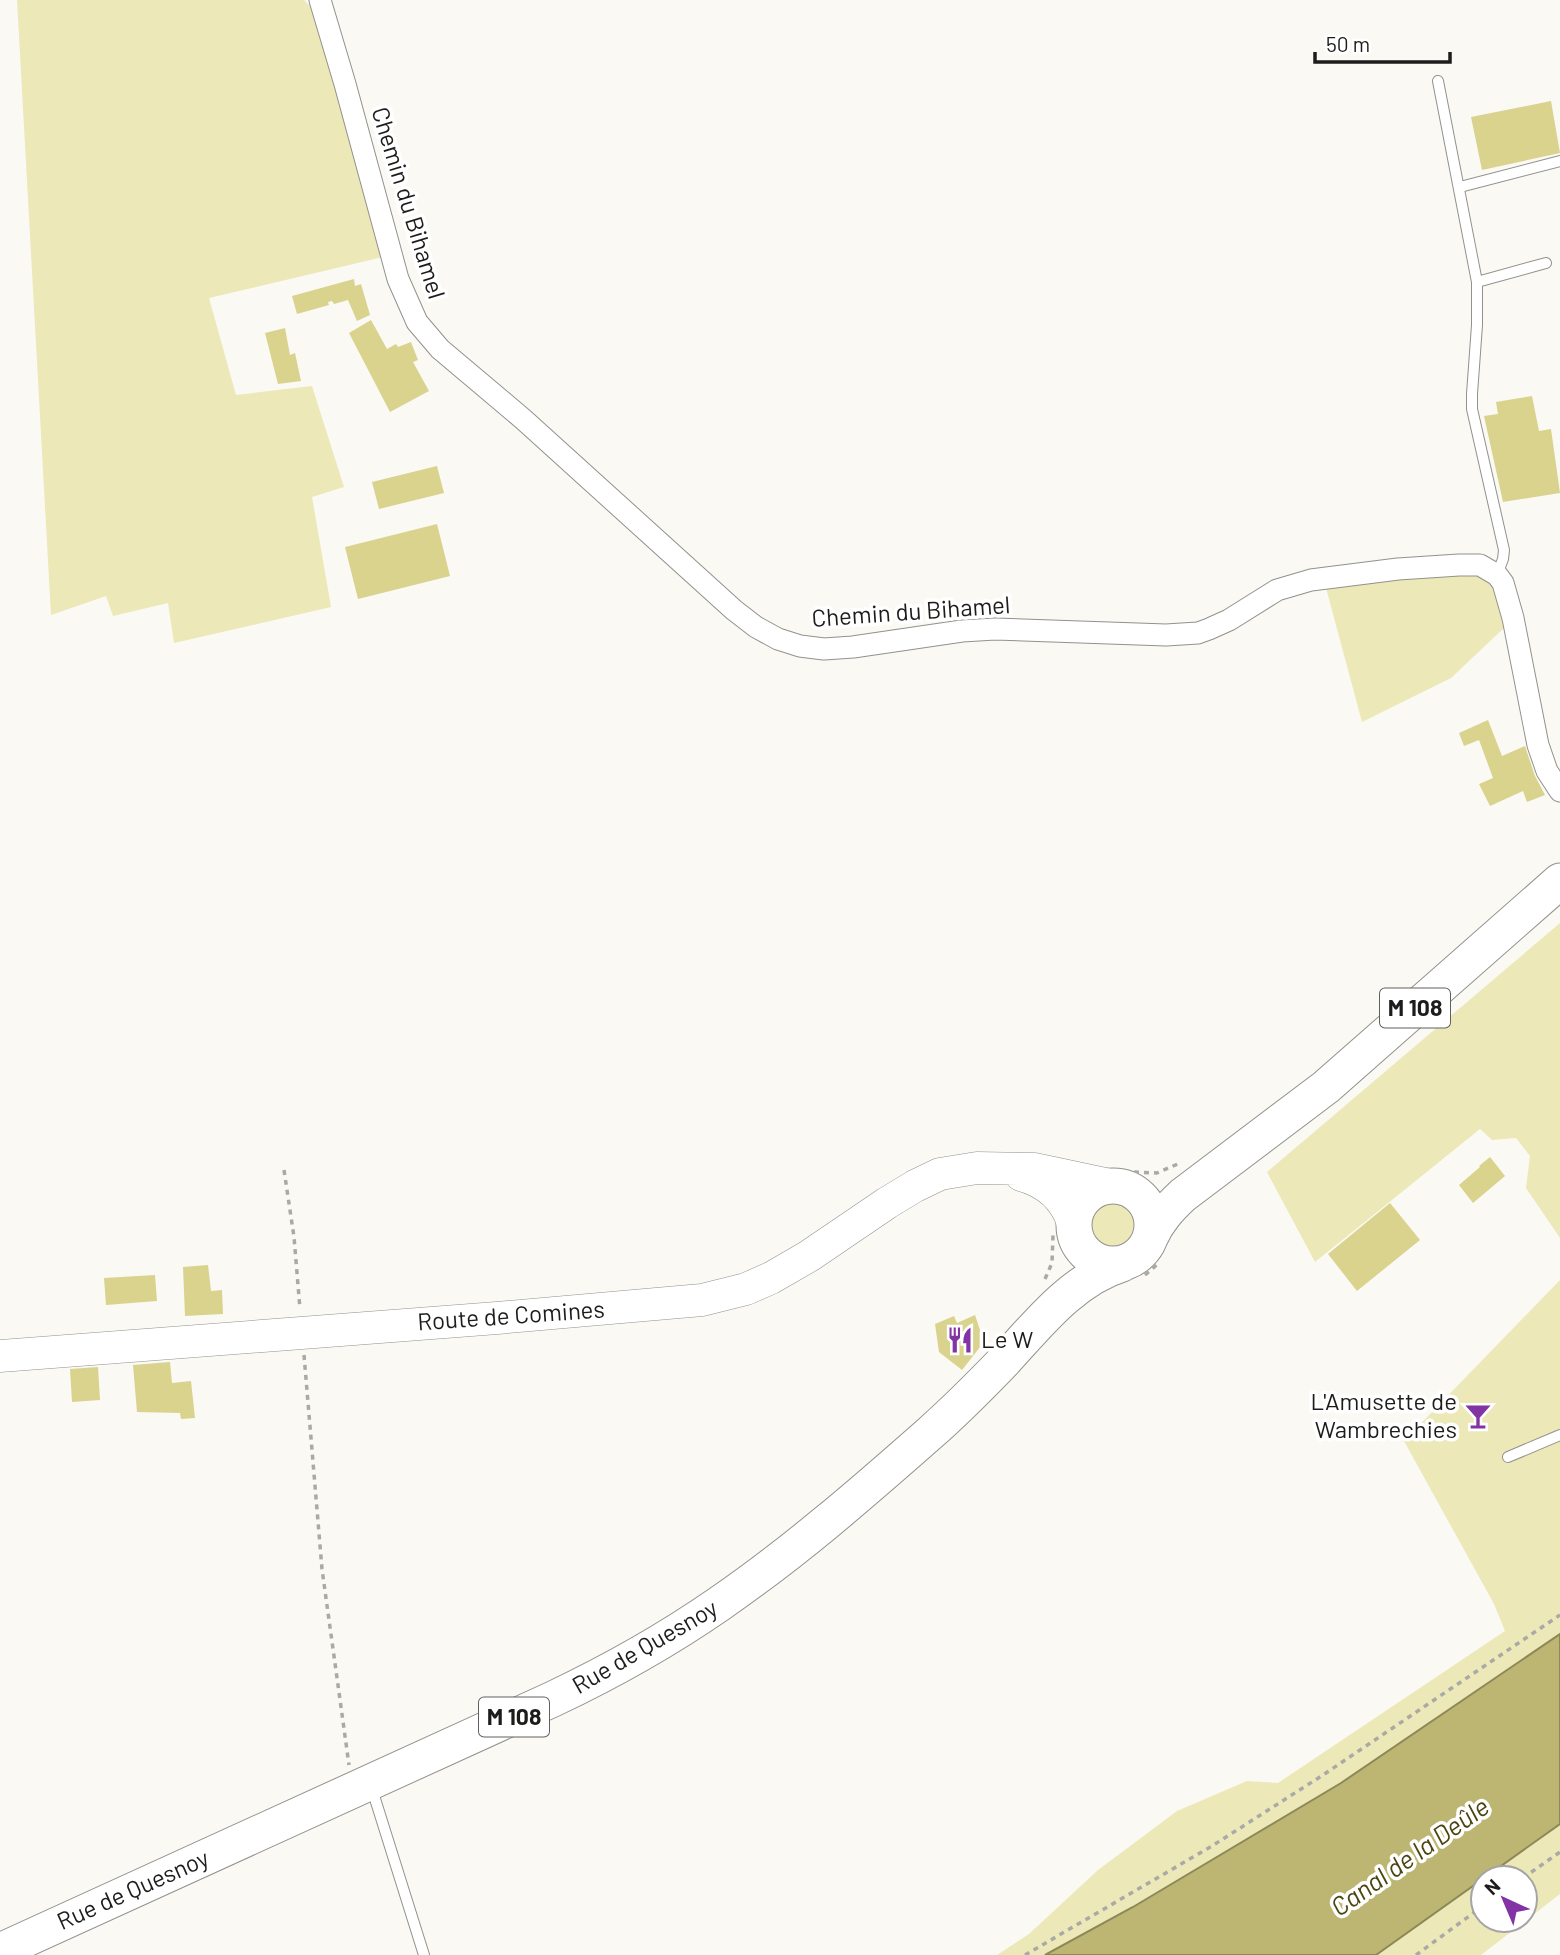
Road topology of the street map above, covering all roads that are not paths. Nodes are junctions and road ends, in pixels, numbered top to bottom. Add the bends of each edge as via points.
1 (320, 0) edge
2 (1438, 81) dead end
3 (1560, 161) edge
4 (1460, 187) junction
5 (1546, 263) dead end
6 (1477, 282) junction
7 (1497, 575) junction
8 (1560, 791) edge
9 (1560, 881) edge
10 (1267, 1132) junction
11 (989, 1168) junction
12 (1121, 1181) junction
13 (1067, 1230) junction
14 (1159, 1245) junction
15 (1131, 1271) junction
16 (1032, 1329) junction
17 (0, 1356) edge
18 (1560, 1435) edge
19 (1508, 1457) dead end
20 (362, 1787) junction
21 (0, 1951) edge
22 (424, 1955) edge

1 - 7 street, Chemin du Bihamel via 398,279 423,331 744,619 767,634 824,649 995,629 1147,636 1198,633 1277,590 1311,580 1471,564
2 - 4 lane
3 - 4 lane
4 - 6 lane
5 - 6 lane
6 - 7 lane via 1472,409 1504,550
7 - 8 street via 1513,618 1538,745
9 - 10 main road, M 108 via 1326,1087
10 - 12 main road, M 108 via 1185,1176 1150,1187
10 - 14 main road, M 108 via 1173,1204 1157,1223
11 - 12 street, Route de Comines
11 - 13 street, Route de Comines via 1044,1185 1065,1205
11 - 17 street, Route de Comines via 951,1172 922,1182 796,1264 758,1284 702,1300
12 - 13 main road via 1084,1198
12 - 14 main road via 1147,1205
13 - 15 main road via 1094,1260
13 - 16 main road, Rue de Quesnoy / M 108 via 1069,1263
14 - 15 main road via 1132,1259
15 - 16 main road, Rue de Quesnoy / M 108 via 1107,1268
16 - 20 main road, Rue de Quesnoy / M 108 via 928,1436 800,1544 718,1605 570,1691
18 - 19 lane
20 - 21 main road, Rue de Quesnoy / M 108
20 - 22 lane

